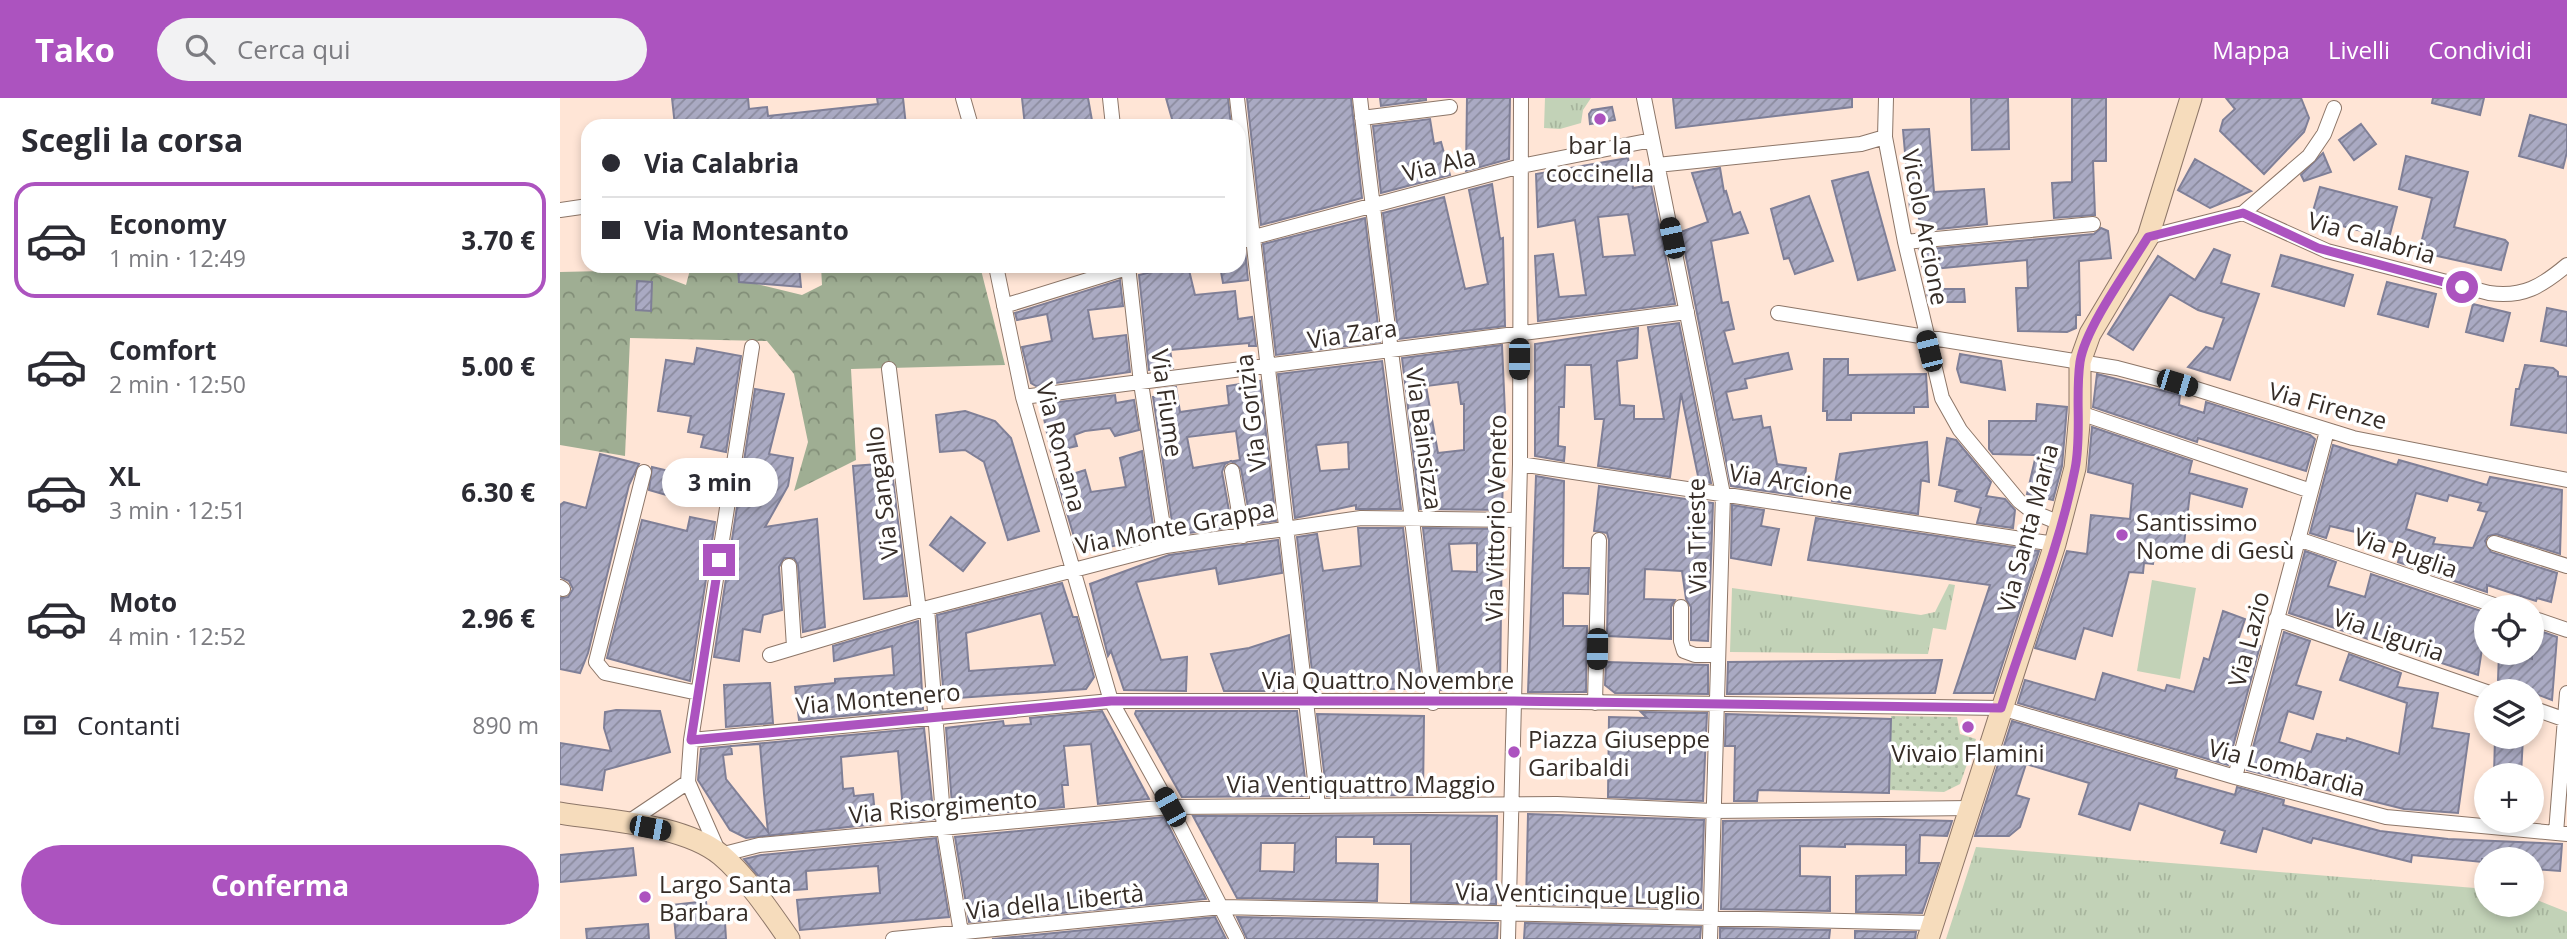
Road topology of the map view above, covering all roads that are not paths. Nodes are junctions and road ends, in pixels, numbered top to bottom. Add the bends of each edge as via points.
1 (963, 98) edge
2 (973, 98) edge
3 (1110, 98) edge
4 (1237, 98) edge
5 (1360, 98) edge
6 (1521, 98) edge
7 (1644, 98) edge
8 (1886, 98) edge
9 (2191, 98) edge
10 (1450, 107) dead end
11 (2333, 108) dead end
12 (1362, 118) junction
13 (970, 119) edge
14 (972, 119) edge
15 (1112, 119) edge
16 (1238, 119) edge
17 (1885, 137) junction
18 (1652, 140) junction
19 (1657, 164) junction
20 (1521, 166) junction
21 (1371, 205) junction
22 (581, 207) edge
23 (560, 210) edge
24 (2243, 213) junction
25 (2093, 225) dead end
26 (2148, 237) junction
27 (1246, 239) edge
28 (1905, 242) junction
29 (2567, 265) edge
30 (997, 273) edge
31 (1108, 273) edge
32 (1131, 273) edge
33 (1004, 306) junction
34 (1687, 312) junction
35 (1778, 313) dead end
36 (1519, 333) junction
37 (1926, 337) junction
38 (752, 347) dead end
39 (1389, 351) junction
40 (2080, 362) junction
41 (1267, 367) junction
42 (889, 369) dead end
43 (1141, 383) junction
44 (1023, 397) junction
45 (2080, 413) junction
46 (2327, 431) junction
47 (1520, 464) junction
48 (1232, 471) dead end
49 (644, 472) dead end
50 (2567, 480) edge
51 (2311, 491) junction
52 (1723, 494) junction
53 (1414, 518) junction
54 (1517, 520) junction
55 (2060, 523) junction
56 (1286, 527) junction
57 (1242, 536) junction
58 (2298, 539) junction
59 (1600, 540) dead end
60 (2494, 543) dead end
61 (2055, 544) junction
62 (1166, 546) junction
63 (789, 566) dead end
64 (2567, 566) edge
65 (1074, 569) junction
66 (2474, 598) edge
67 (1681, 607) dead end
68 (923, 610) junction
69 (2276, 619) junction
70 (2544, 622) edge
71 (2567, 630) edge
72 (794, 647) junction
73 (770, 655) dead end
74 (1718, 655) junction
75 (2474, 688) edge
76 (698, 693) junction
77 (2567, 693) edge
78 (1111, 701) junction
79 (1305, 701) junction
80 (1514, 701) junction
81 (1433, 703) junction
82 (1595, 703) junction
83 (1715, 705) junction
84 (2001, 708) junction
85 (2544, 712) edge
86 (935, 715) junction
87 (2566, 720) edge
88 (691, 740) junction
89 (2566, 750) edge
90 (2235, 777) junction
91 (688, 782) junction
92 (1318, 806) junction
93 (1511, 806) junction
94 (1170, 807) junction
95 (1971, 808) junction
96 (1713, 811) junction
97 (560, 813) edge
98 (627, 824) junction
99 (944, 828) junction
100 (2562, 833) edge
101 (720, 855) junction
102 (1222, 907) junction
103 (1508, 915) junction
104 (1710, 919) junction
105 (1931, 931) edge
106 (962, 936) edge
107 (789, 939) edge
108 (893, 939) edge
109 (1237, 939) edge
110 (1508, 939) edge
111 (1710, 939) edge

1 - 13 street
2 - 14 street
3 - 15 street
4 - 16 street, Via Gorizia
5 - 12 street, Via Bainsizza
6 - 20 street, Via Vittorio Veneto
7 - 18 street, Via Trieste
8 - 17 street, Vicolo Arcione
9 - 26 main road, Via Santa Maria
10 - 12 street
11 - 24 street via 2309,156
12 - 21 street, Via Bainsizza
17 - 19 street via 1861,144
17 - 28 street, Vicolo Arcione
18 - 19 street, Via Trieste
18 - 20 street, Via Ala
19 - 34 street, Via Trieste
20 - 21 street, Via Ala
20 - 36 street, Via Vittorio Veneto
21 - 27 street, Via Ala
21 - 39 street, Via Bainsizza
22 - 23 street
24 - 26 street
24 - 29 street, Via Calabria via 2318,248 2496,295 2529,292
25 - 28 street
26 - 40 main road, Via Santa Maria via 2090,334
27 - 41 street, Via Gorizia
28 - 37 street, Vicolo Arcione
30 - 33 street, Via Romana
31 - 33 street
32 - 43 street, Via Fiume
33 - 44 street, Via Romana
34 - 36 street, Via Zara
34 - 52 street, Via Trieste
35 - 37 street, Via Firenze
36 - 39 street, Via Zara
36 - 47 street, Via Vittorio Veneto
37 - 40 street, Via Firenze
37 - 55 street, Vicolo Arcione via 1942,398 1959,430 2023,505
38 - 76 street
39 - 41 street, Via Zara
39 - 53 street, Via Bainsizza
40 - 45 main road, Via Santa Maria
40 - 46 street, Via Firenze via 2177,383
41 - 43 street, Via Zara
41 - 56 street, Via Gorizia
42 - 68 street, Via Sangallo
43 - 44 street, Via Zara
43 - 62 street, Via Fiume
44 - 65 street, Via Romana
45 - 51 street
45 - 55 main road, Via Santa Maria via 2075,468
46 - 50 street, Via Firenze
46 - 51 street, Via Lazio
47 - 52 street, Via Arcione
47 - 54 street, Via Vittorio Veneto
48 - 57 street, Via Monte Grappa
49 - 76 street via 596,662 605,673
51 - 58 street, Via Lazio
52 - 61 street, Via Arcione
52 - 74 street, Via Trieste
53 - 54 street, Via Monte Grappa
53 - 56 street, Via Monte Grappa via 1361,518
53 - 81 street, Via Bainsizza
54 - 80 street, Via Vittorio Veneto
55 - 61 main road, Via Santa Maria
56 - 57 street, Via Monte Grappa
56 - 79 street, Via Gorizia
57 - 62 street, Via Monte Grappa
58 - 66 street, Via Puglia
58 - 69 street, Via Lazio
59 - 82 street
60 - 64 street
61 - 84 main road, Via Santa Maria
62 - 65 street, Via Monte Grappa
63 - 72 street
65 - 68 street, Via Monte Grappa
65 - 78 street, Via Romana
67 - 74 street, Via Trieste via 1685,651
68 - 72 street, Via Monte Grappa
68 - 86 street, Via Sangallo
69 - 75 street, Via Liguria
69 - 90 street, Via Lazio
70 - 71 street
72 - 73 street, Via Monte Grappa
74 - 83 street, Via Trieste
76 - 88 street
77 - 87 street
78 - 79 street, Via Quattro Novembre
78 - 86 street, Via Montenero
78 - 94 street, Via Romana
79 - 81 street, Via Quattro Novembre
79 - 92 street, Via Gorizia
80 - 81 street, Via Quattro Novembre
80 - 82 street, Via Quattro Novembre
80 - 93 street, Via Vittorio Veneto
82 - 83 street, Via Quattro Novembre
83 - 84 street, Via Quattro Novembre
83 - 96 street, Via Trieste
84 - 90 street, Via Lombardia
84 - 95 main road, Via Santa Maria
85 - 87 street
86 - 88 street, Via Montenero
86 - 99 street, Via Sangallo
87 - 89 street
88 - 91 street
89 - 100 street
90 - 100 street, Via Lombardia via 2386,817
91 - 98 street
91 - 101 street
92 - 93 street, Via Ventiquattro Maggio
92 - 94 street, Via Ventiquattro Maggio
93 - 96 street, Via Ventiquattro Maggio
93 - 103 street, Via Vittorio Veneto
94 - 99 street, Via Risorgimento
94 - 102 street, Via Romana
95 - 96 street, Via Ventiquattro Maggio
95 - 105 main road, Via Santa Maria
96 - 104 street, Via Trieste
97 - 98 main road
98 - 101 main road via 673,833
99 - 101 street, Via Risorgimento via 759,845
99 - 106 street, Via Sangallo
101 - 107 main road
102 - 103 street, Via Venticinque Luglio
102 - 106 street, Via della Libertà
102 - 109 street, Via Romana
103 - 104 street, Via Venticinque Luglio
103 - 110 street, Via Vittorio Veneto
104 - 105 street, Via Venticinque Luglio
104 - 111 street, Via Trieste
106 - 108 street, Via della Libertà

